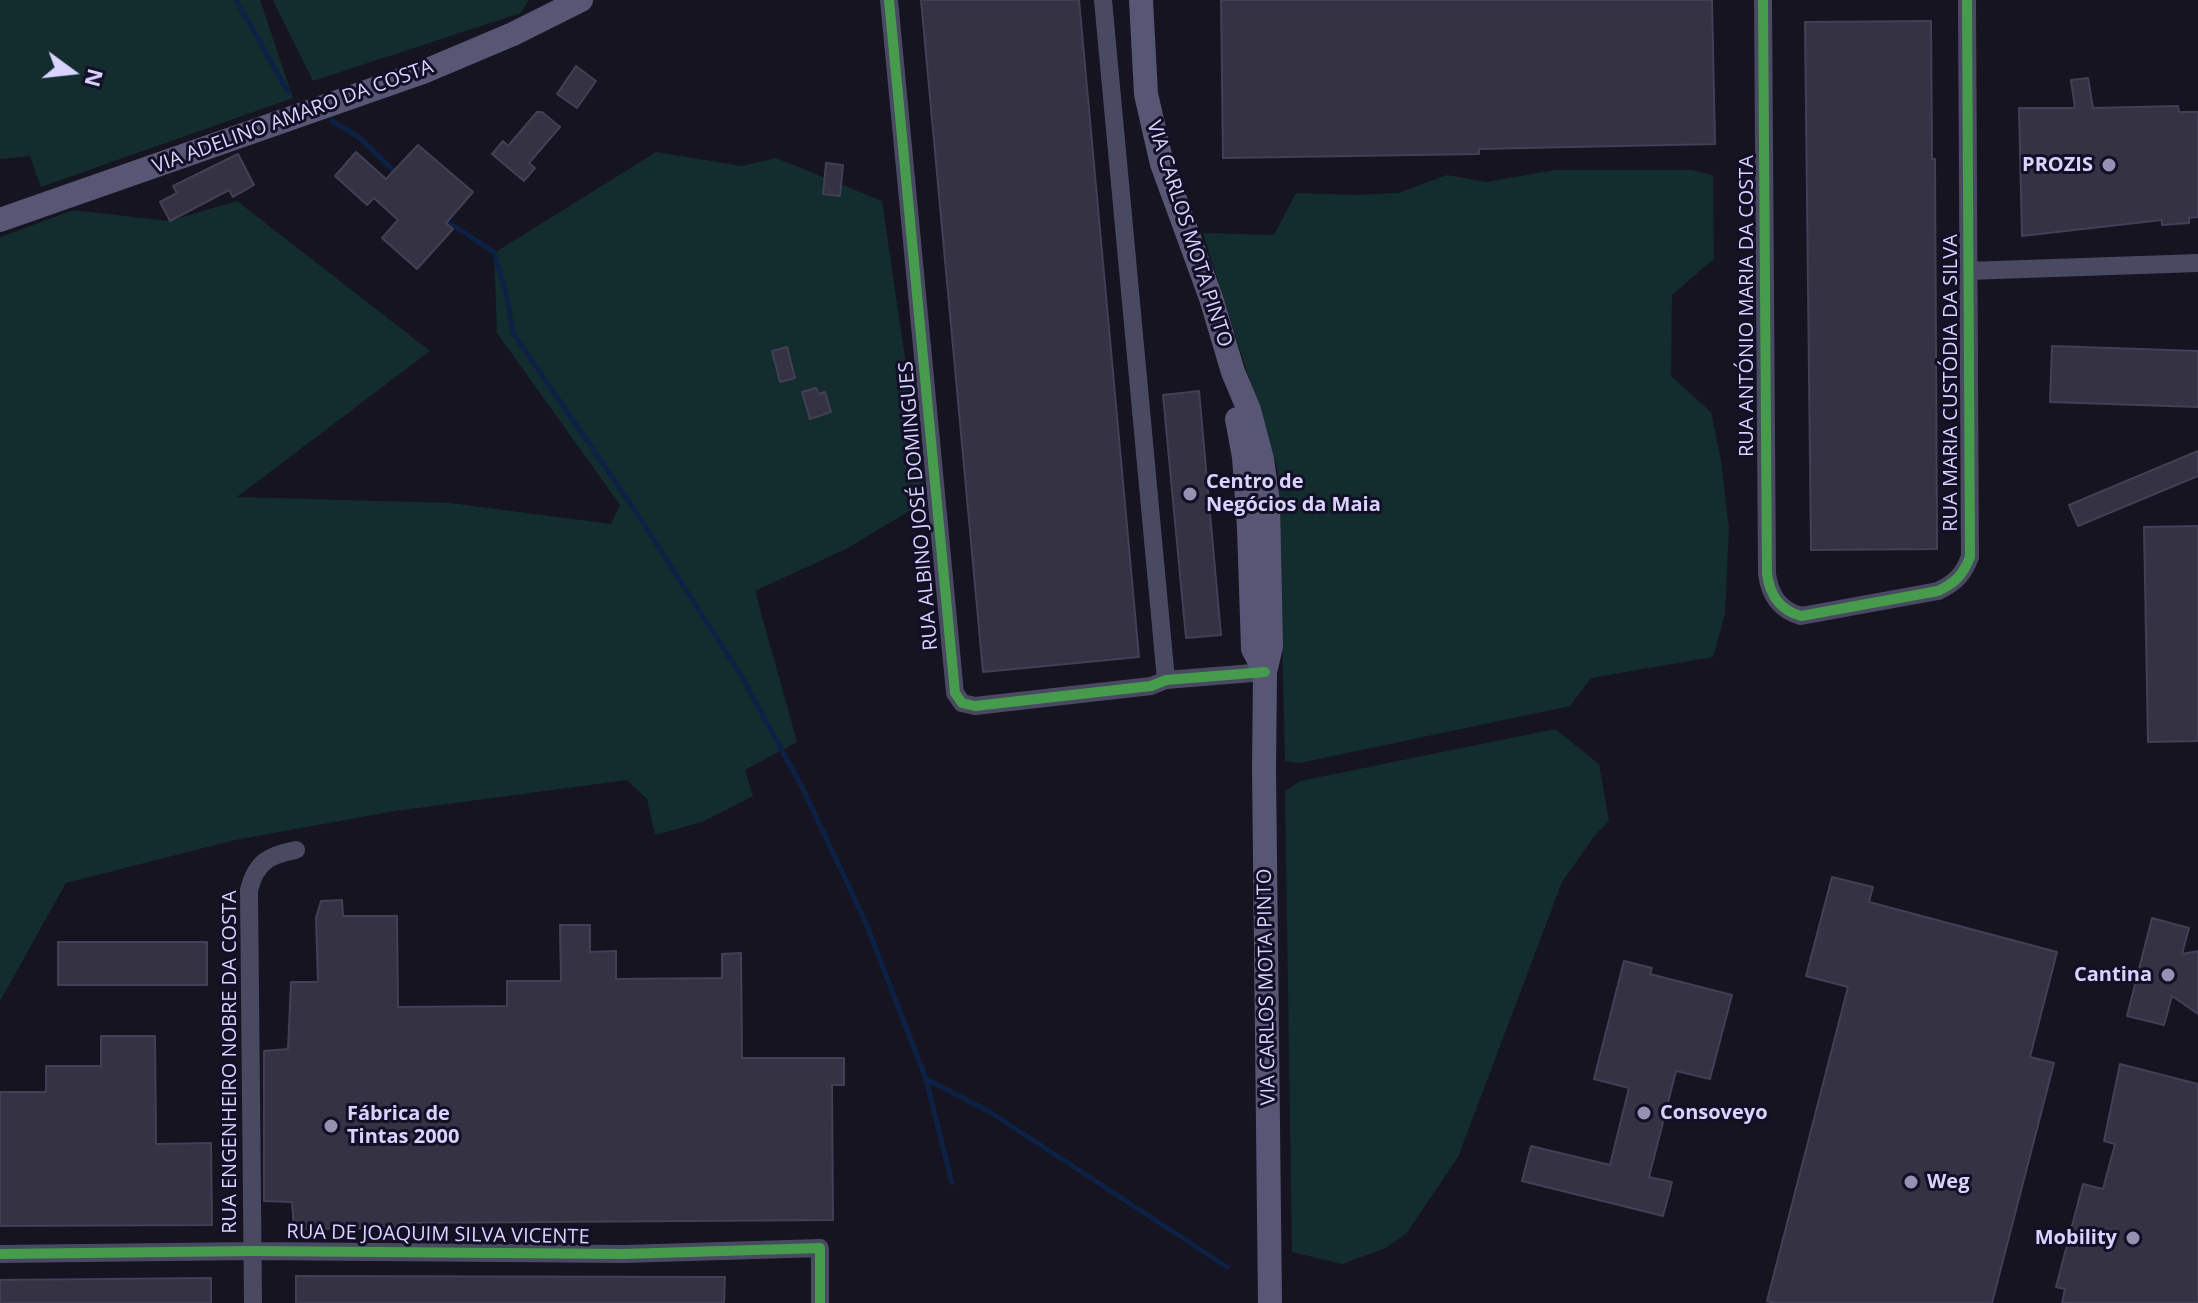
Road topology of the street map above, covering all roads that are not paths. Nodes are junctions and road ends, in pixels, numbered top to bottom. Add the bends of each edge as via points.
1 (889, 0) edge
2 (1103, 0) edge
3 (1141, 0) edge
4 (1763, 0) edge
5 (1967, 0) edge
6 (568, 3) edge
7 (0, 220) edge
8 (2198, 263) edge
9 (1968, 271) junction
10 (1782, 607) joint
11 (1265, 672) junction
12 (1166, 680) junction
13 (296, 850) dead end
14 (252, 1251) junction
15 (0, 1254) edge
16 (253, 1303) edge
17 (820, 1303) edge
18 (1270, 1303) edge

1 - 12 street, RUA ALBINO JOSÉ DOMINGUES via 955,693 962,703 975,706
2 - 12 street
3 - 11 main road, VIA CARLOS MOTA PINTO via 1146,94 1162,164 1233,372 1244,457 1253,649
4 - 10 street, RUA ANTÓNIO MARIA DA COSTA via 1767,574 1773,597
5 - 9 street, RUA MARIA CUSTÓDIA DA SILVA
6 - 7 main road, VIA ADELINO AMARO DA COSTA via 423,72
8 - 9 street
9 - 10 street, RUA MARIA CUSTÓDIA DA SILVA via 1970,557 1964,573 1938,591 1801,616
11 - 12 street, RUA ALBINO JOSÉ DOMINGUES
11 - 18 main road, VIA CARLOS MOTA PINTO
13 - 14 street, RUA ENGENHEIRO NOBRE DA COSTA via 265,862 253,873 249,890
14 - 15 street, RUA DE JOAQUIM SILVA VICENTE
14 - 16 street, RUA ENGENHEIRO NOBRE DA COSTA
14 - 17 street, RUA DE JOAQUIM SILVA VICENTE via 624,1254 820,1248

